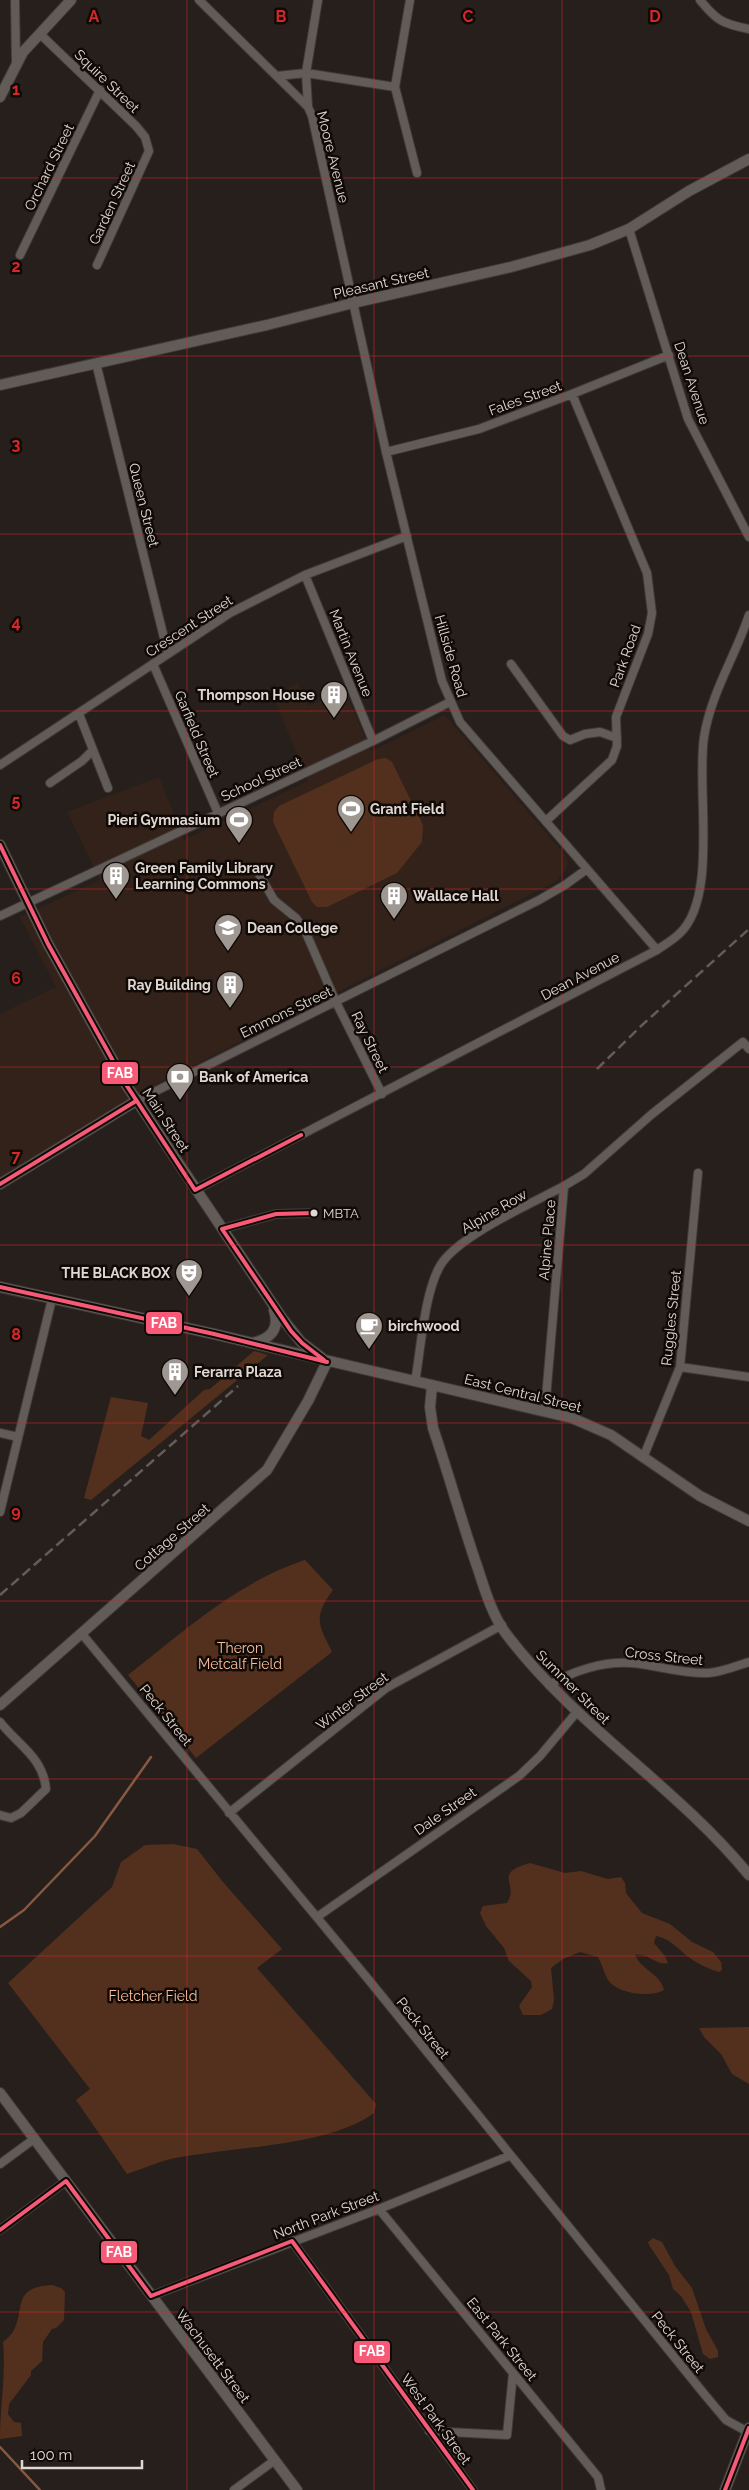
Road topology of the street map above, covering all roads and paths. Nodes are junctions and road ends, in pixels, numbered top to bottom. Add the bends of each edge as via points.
1 (14, 0) edge
2 (71, 0) edge
3 (199, 0) edge
4 (318, 0) edge
5 (410, 0) edge
6 (700, 0) edge
7 (749, 29) edge
8 (40, 34) junction
9 (16, 62) junction
10 (306, 73) junction
11 (277, 76) junction
12 (395, 87) junction
13 (100, 90) junction
14 (0, 97) edge
15 (308, 107) junction
16 (149, 151) joint
17 (749, 159) edge
18 (417, 173) dead end
19 (629, 229) junction
20 (20, 255) dead end
21 (97, 265) dead end
22 (353, 303) junction
23 (669, 355) junction
24 (96, 363) junction
25 (0, 385) edge
26 (572, 394) junction
27 (386, 452) junction
28 (407, 536) junction
29 (749, 538) edge
30 (305, 575) junction
31 (749, 615) edge
32 (168, 654) junction
33 (153, 664) junction
34 (511, 664) dead end
35 (450, 702) junction
36 (79, 714) junction
37 (617, 738) junction
38 (373, 741) junction
39 (92, 751) junction
40 (0, 765) edge
41 (50, 782) dead end
42 (108, 788) dead end
43 (218, 813) junction
44 (546, 821) junction
45 (0, 845) edge
46 (587, 869) junction
47 (259, 874) dead end
48 (27, 904) junction
49 (0, 916) edge
50 (657, 950) junction
51 (336, 1002) junction
52 (749, 1049) edge
53 (382, 1094) junction
54 (136, 1101) junction
55 (698, 1174) dead end
56 (0, 1184) edge
57 (564, 1186) junction
58 (195, 1190) junction
59 (314, 1213) dead end
60 (222, 1229) junction
61 (0, 1288) edge
62 (52, 1299) junction
63 (273, 1305) junction
64 (251, 1343) junction
65 (327, 1362) junction
66 (680, 1367) junction
67 (749, 1376) edge
68 (415, 1382) junction
69 (432, 1386) junction
70 (545, 1410) junction
71 (0, 1433) edge
72 (18, 1438) junction
73 (644, 1458) junction
74 (0, 1512) edge
75 (749, 1521) edge
76 (502, 1625) junction
77 (82, 1634) junction
78 (749, 1662) edge
79 (550, 1685) junction
80 (0, 1705) edge
81 (576, 1713) junction
82 (0, 1722) edge
83 (229, 1813) junction
84 (0, 1815) edge
85 (749, 1875) edge
86 (318, 1917) junction
87 (0, 2094) edge
88 (34, 2139) junction
89 (509, 2156) junction
90 (0, 2164) edge
91 (66, 2181) junction
92 (379, 2209) junction
93 (0, 2230) edge
94 (292, 2241) junction
95 (151, 2296) junction
96 (513, 2373) junction
97 (748, 2430) edge
98 (430, 2431) junction
99 (274, 2460) junction
100 (601, 2489) edge
101 (234, 2490) edge
102 (297, 2490) edge
103 (472, 2490) edge
104 (725, 2490) edge

1 - 9 street
2 - 8 main road
3 - 11 street, Moore Avenue
4 - 10 street
5 - 12 street
6 - 7 street via 719,21
8 - 9 main road
8 - 13 street, Squire Street
9 - 14 main road
10 - 11 street
10 - 12 street
10 - 15 street
11 - 15 street, Moore Avenue
12 - 18 street
13 - 16 street, Squire Street via 145,137
13 - 20 street, Orchard Street
15 - 22 street, Moore Avenue
16 - 21 street, Garden Street
17 - 19 main road, Pleasant Street via 689,191
19 - 22 main road, Pleasant Street via 590,245 528,262
19 - 23 street, Dean Avenue
22 - 24 main road, Pleasant Street
22 - 27 street, Hillside Road
23 - 26 street, Fales Street
23 - 29 street, Dean Avenue via 688,419
24 - 25 main road, Pleasant Street
24 - 32 street, Queen Street
26 - 27 street, Fales Street via 479,429
26 - 37 street, Park Road via 647,573 652,614 648,634 616,717
27 - 28 street, Hillside Road
28 - 30 street, Crescent Street
28 - 35 street, Hillside Road
30 - 32 street, Crescent Street via 230,613
30 - 38 street, Martin Avenue
31 - 50 street, Dean Avenue via 738,649 720,682 704,738 703,868 695,908 680,934
32 - 33 street, Crescent Street
33 - 36 street, Crescent Street
33 - 43 street, Garfield Street
34 - 37 street via 563,736 570,740 600,732
35 - 38 street, School Street
35 - 44 street, Hillside Road via 460,722
36 - 39 street
36 - 40 street, Crescent Street
37 - 44 street, Park Road via 617,746 607,766
38 - 43 street, School Street
39 - 41 street
39 - 42 street
43 - 48 street, School Street
44 - 46 street, Hillside Road
45 - 48 main road, Main Street
46 - 50 street, Hillside Road
46 - 51 street, Emmons Street via 565,886
47 - 51 street, Ray Street via 274,900 296,918 306,933
48 - 49 street, School Street
48 - 54 main road, Main Street
50 - 53 street, Dean Avenue
51 - 53 street, Ray Street
51 - 54 street, Emmons Street
52 - 57 street, Alpine Place via 743,1042 652,1114 584,1174
53 - 58 street, Dean Avenue
54 - 56 main road, Emmons Street
54 - 58 main road, Main Street
55 - 66 street, Ruggles Street
57 - 68 street, Alpine Row via 460,1245 441,1264 428,1304
57 - 70 street, Alpine Place
58 - 60 main road, Main Street
59 - 60 street via 276,1214
60 - 63 main road, Main Street
61 - 62 main road, East Central Street
62 - 64 main road, East Central Street
62 - 72 street
63 - 64 main road via 275,1330 266,1338
63 - 65 main road, Main Street via 297,1338
64 - 65 main road, East Central Street
65 - 68 main road, East Central Street
65 - 77 main road, Cottage Street via 267,1470
66 - 67 street
66 - 73 street, Ruggles Street
68 - 69 main road, East Central Street
69 - 70 main road, East Central Street
69 - 76 main road, Summer Street via 433,1428 486,1592
70 - 73 main road, East Central Street via 593,1426
71 - 72 street
72 - 74 street
73 - 75 main road, East Central Street via 700,1496
76 - 79 main road, Summer Street via 526,1661
76 - 83 street, Winter Street via 386,1688
77 - 80 main road, Cottage Street
77 - 83 street, Peck Street
78 - 79 street, Cross Street via 710,1673 615,1663 568,1674
79 - 81 main road, Summer Street
81 - 85 main road, Summer Street via 726,1846
81 - 86 street, Dale Street via 519,1776
82 - 84 street via 33,1756 45,1774 46,1789 21,1813 11,1818
83 - 86 street, Peck Street
86 - 89 street, Peck Street
87 - 88 main road, Wachusett Street
88 - 90 street
88 - 91 main road, Wachusett Street
89 - 92 street, North Park Street
89 - 97 street, Peck Street via 726,2420
91 - 93 street
91 - 95 main road, Wachusett Street
92 - 94 street, North Park Street
92 - 96 street, East Park Street
94 - 95 street, North Park Street
94 - 98 street, West Park Street
95 - 99 main road, Wachusett Street
96 - 98 street via 507,2435
96 - 100 street, East Park Street via 598,2478
97 - 104 main road
98 - 103 street, West Park Street
99 - 101 street
99 - 102 main road, Wachusett Street

